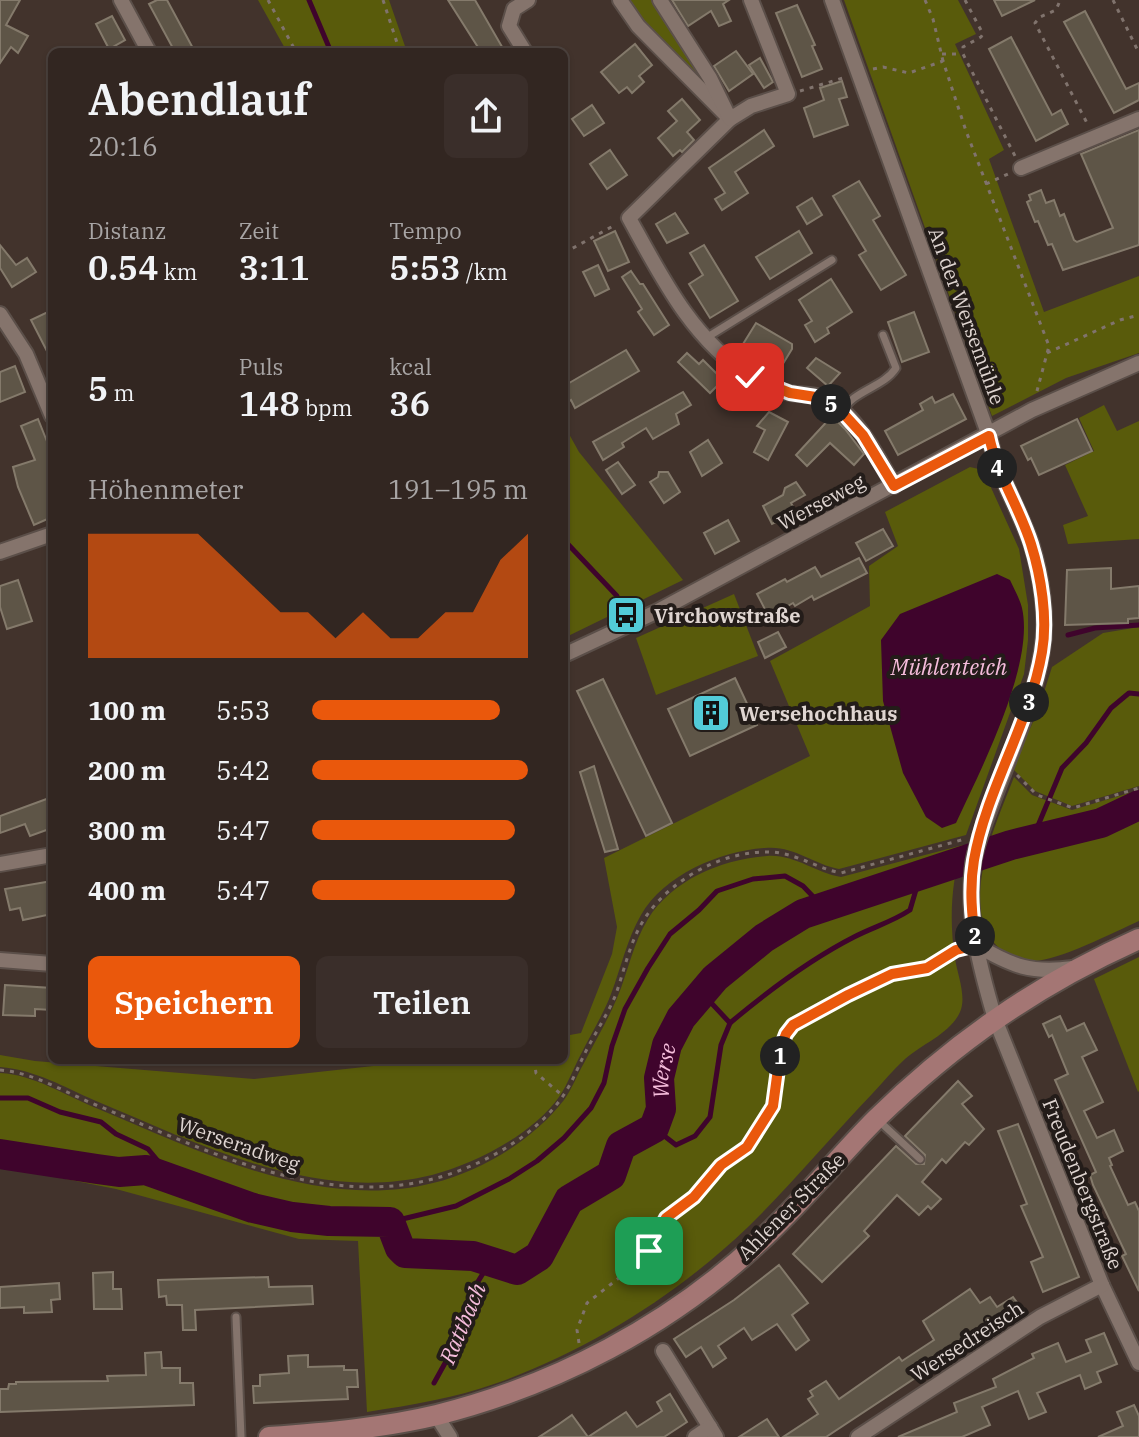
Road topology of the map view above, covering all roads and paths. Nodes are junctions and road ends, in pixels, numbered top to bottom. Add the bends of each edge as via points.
1 (121, 0) edge
2 (268, 0) edge
3 (383, 0) edge
4 (528, 0) edge
5 (620, 0) edge
6 (660, 0) edge
7 (751, 0) edge
8 (832, 0) edge
9 (925, 0) edge
10 (965, 0) edge
11 (1113, 0) edge
12 (1059, 3) dead end
13 (511, 5) edge
14 (147, 48) edge
15 (294, 48) edge
16 (399, 48) edge
17 (523, 48) edge
18 (1139, 53) edge
19 (942, 54) junction
20 (963, 54) junction
21 (943, 61) junction
22 (857, 73) junction
23 (788, 94) junction
24 (730, 119) junction
25 (1139, 119) edge
26 (1095, 137) junction
27 (1021, 168) junction
28 (986, 184) junction
29 (629, 218) junction
30 (568, 251) edge
31 (832, 260) dead end
32 (0, 314) edge
33 (1139, 315) edge
34 (883, 335) dead end
35 (706, 338) junction
36 (1047, 353) junction
37 (1139, 363) edge
38 (48, 406) edge
39 (1032, 410) junction
40 (842, 412) junction
41 (989, 436) junction
42 (894, 486) junction
43 (48, 535) edge
44 (0, 552) edge
45 (568, 653) edge
46 (1005, 767) junction
47 (1139, 788) edge
48 (980, 835) junction
49 (48, 856) edge
50 (0, 864) edge
51 (1139, 939) edge
52 (976, 945) junction
53 (0, 960) edge
54 (48, 964) edge
55 (1076, 968) junction
56 (995, 1019) junction
57 (535, 1064) edge
58 (0, 1070) edge
59 (563, 1096) junction
60 (877, 1119) junction
61 (920, 1159) dead end
62 (1102, 1285) junction
63 (236, 1317) dead end
64 (663, 1351) dead end
65 (586, 1361) junction
66 (1139, 1363) edge
67 (436, 1415) junction
68 (713, 1432) edge
69 (329, 1435) edge
70 (241, 1437) edge
71 (269, 1437) edge
72 (450, 1437) edge
73 (695, 1437) edge
74 (858, 1437) edge

1 - 14 street
2 - 15 path
3 - 16 path
4 - 13 street
5 - 24 street via 638,26
6 - 24 street
7 - 23 street
8 - 22 street, An der Wersemühle
9 - 19 path
10 - 20 path via 983,34 963,47
11 - 18 path
12 - 26 path via 1035,23
13 - 17 street via 509,26
19 - 20 path
19 - 21 path
20 - 27 path
21 - 22 path via 909,73 883,67
21 - 28 path
22 - 23 path
22 - 41 street, An der Wersemühle
23 - 24 street
24 - 29 street
25 - 26 street
26 - 27 street
27 - 28 path
28 - 36 path via 1049,346
29 - 30 path
29 - 35 street via 670,294
31 - 35 lane
32 - 38 street via 26,354
33 - 36 path
34 - 40 lane via 896,368 848,401
35 - 40 street via 762,384 822,398
36 - 39 path
37 - 39 street, Werseweg
39 - 41 street, Werseweg
40 - 42 street
41 - 42 street, Werseweg
41 - 46 street, An der Wersemühle via 994,460 1031,543 1042,594 1043,650
42 - 45 street, Werseweg
43 - 44 street
46 - 47 path via 1037,795 1073,808
46 - 48 street, An der Wersemühle
48 - 52 street, An der Wersemühle via 971,906
48 - 59 path, Werseradweg via 841,873 794,854 768,852 725,859 694,873 666,892 645,917 614,997
49 - 50 street
51 - 55 main road, Ahlener Straße
52 - 55 street via 1024,969
52 - 56 street, An der Wersemühle
52 - 65 path via 927,968 892,974 793,1025 781,1047 773,1106 747,1147 666,1218 638,1263 587,1303 577,1330
53 - 54 street
55 - 56 main road, Ahlener Straße
56 - 60 main road, Ahlener Straße
56 - 62 street, Freudenbergstraße
57 - 59 path via 536,1073
58 - 59 path, Werseradweg via 42,1079 166,1134 286,1177 331,1186 432,1180 484,1160 542,1120
60 - 61 lane
60 - 65 main road, Ahlener Straße via 759,1243 656,1322
62 - 66 street, Freudenbergstraße
62 - 74 street, Wersedreisch via 1040,1317
63 - 70 lane
64 - 68 street
65 - 67 main road, Ahlener Straße
67 - 69 main road, Ahlener Straße
67 - 72 street
68 - 73 street
69 - 71 main road, Ahlener Straße

